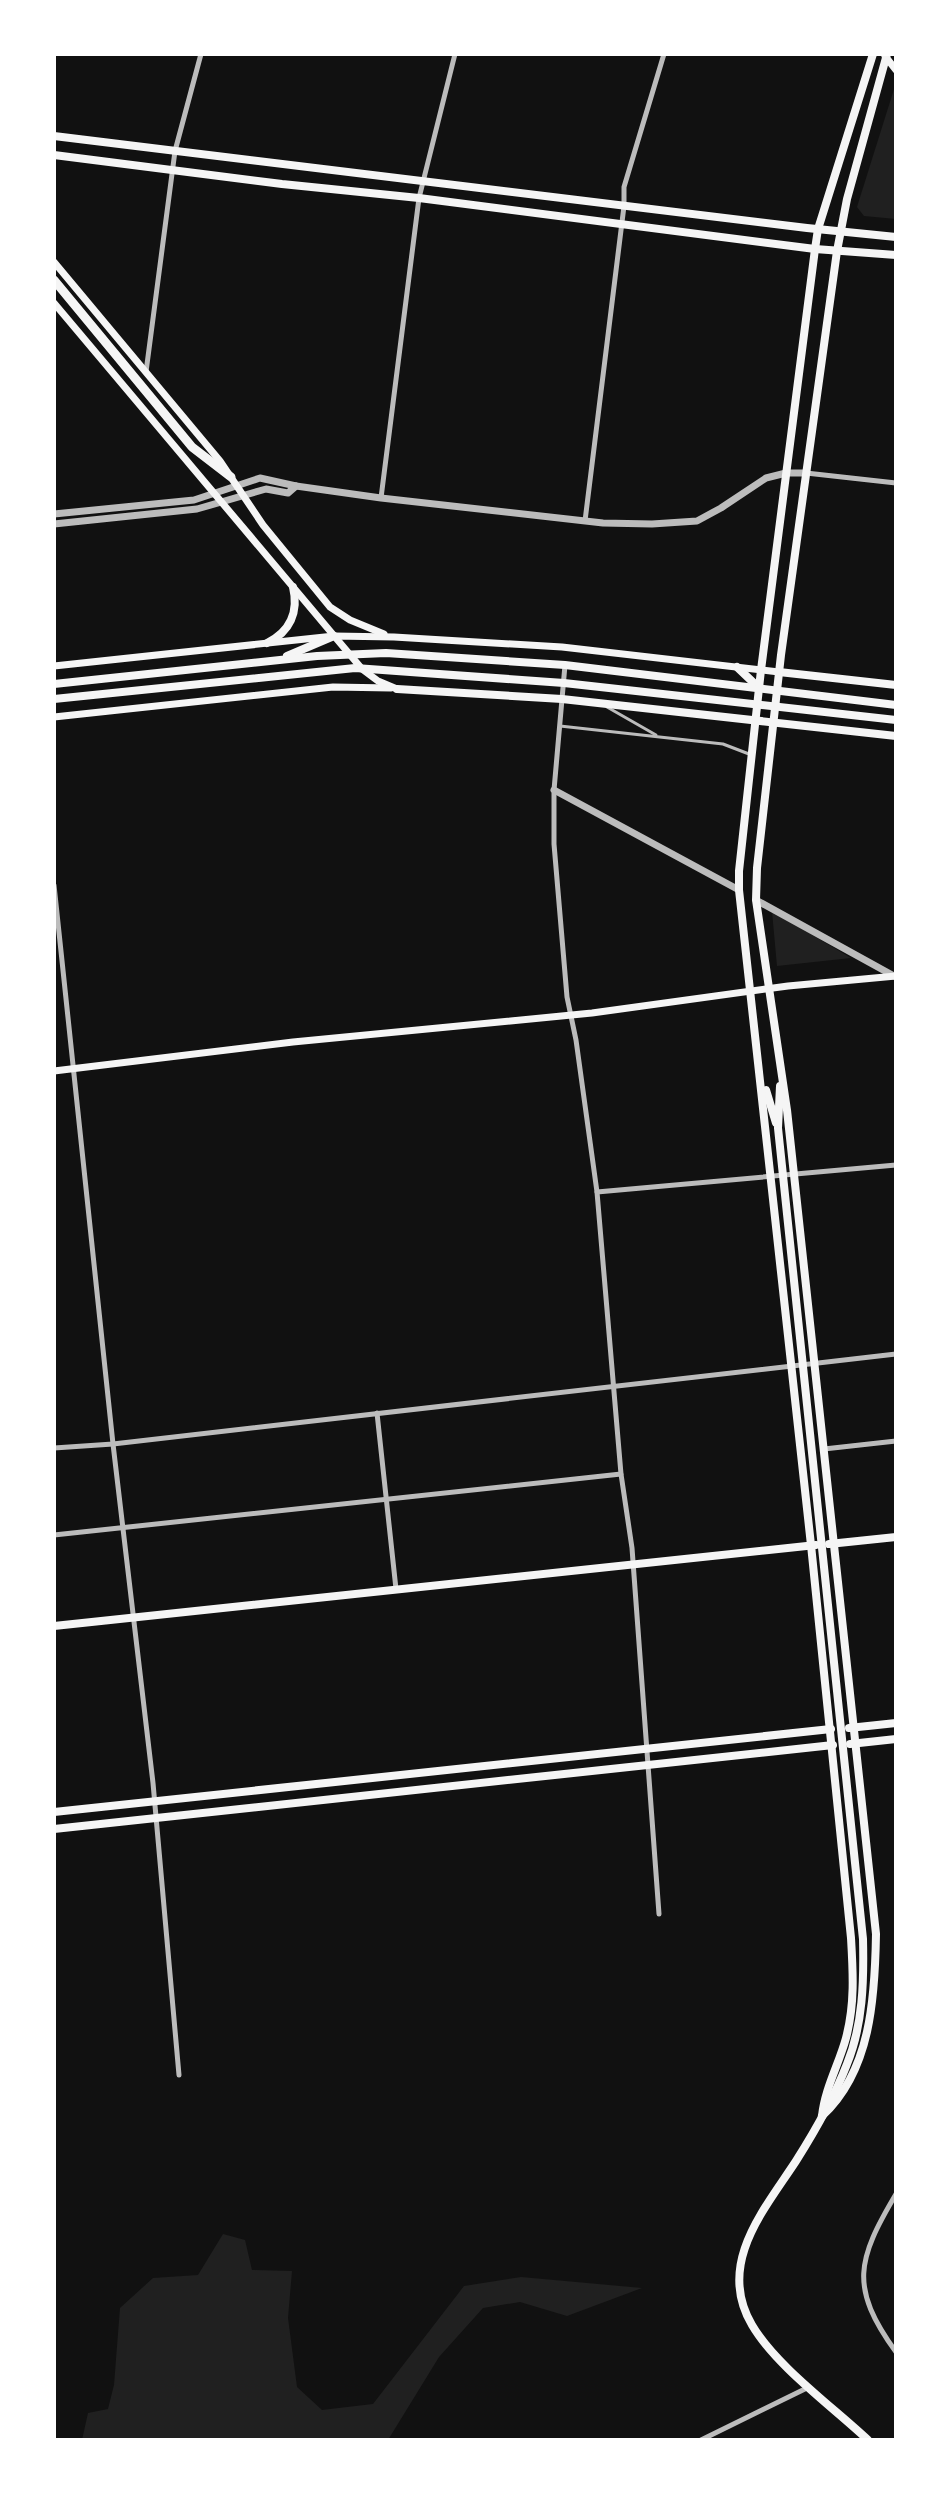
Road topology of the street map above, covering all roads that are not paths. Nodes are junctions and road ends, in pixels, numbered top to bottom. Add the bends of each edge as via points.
1 (201, 54) edge
2 (455, 54) edge
3 (664, 54) edge
4 (873, 54) edge
5 (886, 55) edge
6 (896, 70) edge
7 (54, 136) edge
8 (175, 151) junction
9 (54, 155) edge
10 (171, 170) junction
11 (423, 180) junction
12 (419, 198) junction
13 (624, 206) junction
14 (622, 224) junction
15 (818, 229) junction
16 (840, 231) junction
17 (896, 237) edge
18 (815, 249) junction
19 (837, 251) junction
20 (896, 255) edge
21 (54, 262) edge
22 (54, 280) edge
23 (54, 303) edge
24 (146, 373) junction
25 (786, 473) junction
26 (805, 473) junction
27 (234, 481) junction
28 (896, 483) edge
29 (296, 486) junction
30 (214, 493) junction
31 (243, 495) junction
32 (381, 498) junction
33 (221, 502) junction
34 (54, 514) edge
35 (585, 521) junction
36 (54, 524) edge
37 (293, 587) junction
38 (334, 636) junction
39 (394, 637) junction
40 (267, 643) junction
41 (349, 654) junction
42 (275, 661) junction
43 (565, 665) junction
44 (54, 666) edge
45 (737, 667) junction
46 (362, 669) junction
47 (761, 670) junction
48 (779, 672) junction
49 (564, 683) junction
50 (54, 684) edge
51 (896, 685) edge
52 (759, 688) junction
53 (397, 689) junction
54 (778, 690) junction
55 (54, 699) edge
56 (562, 699) junction
57 (601, 703) junction
58 (757, 704) junction
59 (896, 705) edge
60 (776, 706) junction
61 (54, 717) edge
62 (733, 718) junction
63 (755, 720) junction
64 (896, 720) edge
65 (775, 722) junction
66 (560, 726) junction
67 (896, 736) edge
68 (660, 737) junction
69 (752, 756) junction
70 (554, 790) junction
71 (54, 888) edge
72 (739, 890) junction
73 (756, 900) junction
74 (896, 977) edge
75 (769, 990) junction
76 (751, 992) junction
77 (571, 1015) junction
78 (72, 1069) junction
79 (54, 1071) edge
80 (781, 1072) junction
81 (760, 1074) junction
82 (778, 1128) junction
83 (896, 1165) edge
84 (793, 1173) junction
85 (771, 1175) junction
86 (597, 1192) junction
87 (896, 1354) edge
88 (814, 1363) junction
89 (792, 1366) junction
90 (613, 1386) junction
91 (377, 1413) junction
92 (896, 1441) edge
93 (113, 1444) junction
94 (54, 1448) edge
95 (823, 1449) junction
96 (621, 1474) junction
97 (386, 1499) junction
98 (122, 1528) junction
99 (54, 1535) edge
100 (896, 1537) edge
101 (832, 1543) junction
102 (811, 1545) junction
103 (633, 1564) junction
104 (396, 1590) junction
105 (133, 1617) junction
106 (54, 1626) edge
107 (896, 1723) edge
108 (852, 1728) junction
109 (829, 1729) junction
110 (896, 1739) edge
111 (854, 1743) junction
112 (830, 1746) junction
113 (649, 1747) junction
114 (650, 1765) junction
115 (153, 1801) junction
116 (54, 1812) edge
117 (155, 1818) junction
118 (54, 1829) edge
119 (659, 1914) dead end
120 (179, 2075) dead end
121 (822, 2116) junction
122 (896, 2194) edge
123 (896, 2352) edge
124 (809, 2387) junction
125 (701, 2440) edge
126 (868, 2440) edge

1 - 8 street
2 - 11 street
3 - 13 street via 624,187
4 - 15 main road
5 - 6 main road
5 - 16 main road
7 - 8 main road
8 - 10 street
8 - 11 main road
9 - 10 main road
10 - 12 main road
10 - 24 street
11 - 12 street
11 - 13 main road
12 - 14 main road
12 - 32 street
13 - 14 street
13 - 15 main road
14 - 18 main road
14 - 35 street
15 - 16 main road
15 - 18 main road
16 - 17 main road
16 - 19 main road
18 - 19 main road
18 - 25 main road
19 - 20 main road
19 - 26 main road
21 - 24 main road
22 - 27 highway via 192,447
23 - 30 main road
24 - 27 main road
25 - 26 street
25 - 35 street via 766,478 697,521
25 - 47 main road
26 - 28 street
26 - 48 main road
27 - 29 street via 260,478
27 - 30 street
27 - 31 main road
29 - 31 street via 288,493 266,489
29 - 32 street
30 - 33 main road
30 - 34 street via 194,500
31 - 33 street
31 - 39 main road via 330,607
32 - 35 street
33 - 36 street
33 - 37 main road
37 - 38 main road
37 - 40 main road via 291,620 278,638
38 - 39 main road
38 - 40 main road
38 - 41 main road
38 - 42 main road
39 - 45 main road via 562,647
40 - 44 main road
41 - 42 main road
41 - 43 main road
41 - 46 main road
42 - 50 main road
43 - 49 street
43 - 52 main road
45 - 47 main road
45 - 52 main road
46 - 49 main road
46 - 53 main road
46 - 55 main road
47 - 48 main road
47 - 52 main road
48 - 51 main road
48 - 54 main road
49 - 56 street
49 - 58 main road
52 - 54 main road
52 - 58 main road
53 - 56 main road
53 - 61 main road via 333,687
54 - 59 main road
54 - 60 main road
56 - 57 main road
56 - 66 street
57 - 62 main road
57 - 68 lane
58 - 60 main road
58 - 62 main road
58 - 63 main road
60 - 64 main road
60 - 65 main road
62 - 63 main road
63 - 65 main road
63 - 69 main road
65 - 67 main road
65 - 73 main road
66 - 68 lane
66 - 70 street
68 - 69 lane via 723,744
69 - 72 main road
70 - 72 street
70 - 77 street via 554,844
71 - 78 street
72 - 76 main road
73 - 74 street
73 - 75 main road
74 - 75 main road
75 - 76 main road
75 - 80 main road
76 - 77 main road
76 - 81 main road
77 - 78 main road
77 - 86 street
78 - 79 main road
78 - 93 street
80 - 82 main road
80 - 84 main road
81 - 82 main road
81 - 85 main road
82 - 121 main road via 863,1939 859,2022 848,2063
83 - 84 street
84 - 85 street
84 - 88 main road
85 - 86 street
85 - 89 main road
86 - 90 street
87 - 88 street
88 - 89 street
88 - 95 main road
89 - 90 street
89 - 102 main road
90 - 91 street
90 - 96 street
91 - 93 street
91 - 97 street
92 - 95 street
93 - 94 street
93 - 98 street
95 - 101 main road
96 - 97 street
96 - 103 street
97 - 98 street
97 - 104 street
98 - 99 street
98 - 105 street
100 - 101 main road
101 - 102 main road
101 - 108 main road
102 - 103 main road
102 - 109 main road
103 - 104 main road
103 - 113 street
104 - 105 main road
105 - 106 main road
105 - 115 street
107 - 108 main road
108 - 109 main road
108 - 111 main road
109 - 112 main road
109 - 113 main road
110 - 111 main road
111 - 112 main road
111 - 121 main road via 876,1934 875,1992 853,2072
112 - 114 main road
112 - 121 main road via 854,1990 846,2039
113 - 114 street
113 - 115 main road
114 - 117 main road
114 - 119 street
115 - 116 main road
115 - 117 street
117 - 118 main road
117 - 120 street
121 - 124 main road via 750,2231 739,2273 751,2324
122 - 123 street via 873,2234 865,2275 867,2303
124 - 125 street
124 - 126 main road

